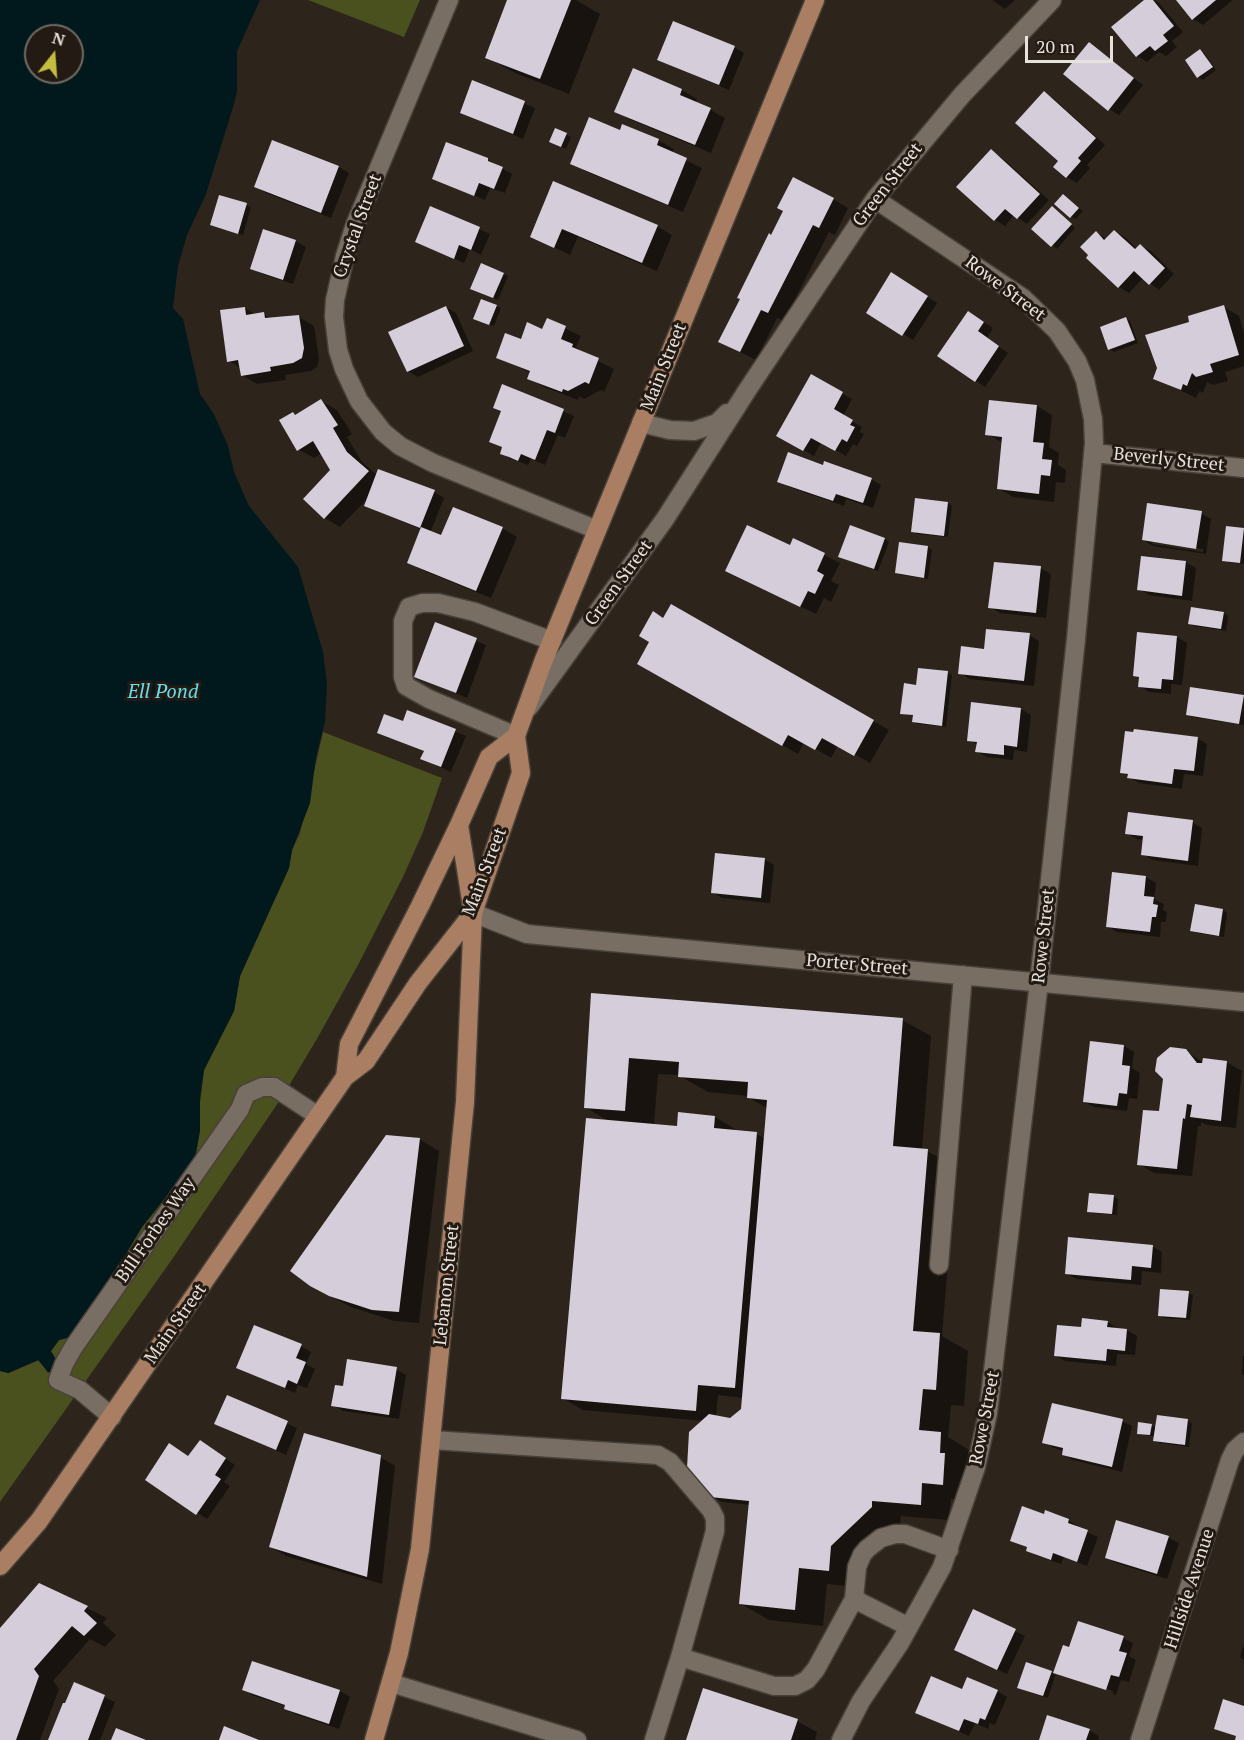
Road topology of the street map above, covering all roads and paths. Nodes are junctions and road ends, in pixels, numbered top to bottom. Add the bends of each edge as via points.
1 (449, 0) edge
2 (815, 0) edge
3 (1052, 0) edge
4 (875, 199) junction
5 (748, 389) junction
6 (641, 423) junction
7 (1094, 453) junction
8 (1244, 468) edge
9 (597, 530) junction
10 (552, 641) junction
11 (524, 714) junction
12 (516, 736) junction
13 (459, 825) junction
14 (473, 914) junction
15 (963, 975) junction
16 (1039, 982) junction
17 (1244, 1002) edge
18 (345, 1077) junction
19 (318, 1116) junction
20 (939, 1265) dead end
21 (112, 1417) junction
22 (432, 1440) junction
23 (1244, 1442) edge
24 (949, 1550) junction
25 (0, 1566) edge
26 (854, 1599) junction
27 (909, 1627) junction
28 (680, 1657) junction
29 (391, 1683) junction
30 (374, 1740) edge
31 (577, 1740) edge
32 (654, 1740) edge
33 (841, 1740) edge
34 (1140, 1740) edge

1 - 9 street, Crystal Street via 345,256 335,300 338,350 359,401 400,446
2 - 6 main road, Main Street
3 - 4 street, Green Street via 962,95
4 - 5 street, Green Street
4 - 7 street, Rowe Street via 1023,298 1057,331 1088,388
5 - 6 street, Green Street via 722,418 703,429 684,432
5 - 11 street, Green Street via 665,519
6 - 9 main road, Main Street
7 - 8 street, Beverly Street
7 - 16 street, Rowe Street
9 - 10 main road, Main Street
10 - 11 main road, Main Street
10 - 12 street via 438,603 410,607 404,621 406,686
11 - 12 main road, Main Street
12 - 13 main road, Main Street via 489,757
12 - 14 main road, Main Street via 521,773
13 - 14 main road, Lebanon Street
13 - 18 main road, Main Street via 349,1044
14 - 15 street, Porter Street via 527,934
14 - 18 main road, Main Street via 418,982 366,1061
14 - 22 main road, Lebanon Street via 465,1102
15 - 16 street, Porter Street
15 - 20 street
16 - 17 street, Porter Street
16 - 24 street, Rowe Street via 988,1413 976,1467
18 - 19 main road, Main Street
19 - 21 main road, Main Street
19 - 21 street, Bill Forbes Way via 274,1087 246,1094 240,1109 64,1364 58,1380 80,1390
21 - 25 main road, Main Street via 39,1521
22 - 28 street via 665,1458 714,1515 715,1531
22 - 29 main road, Lebanon Street via 415,1578
23 - 34 street, Hillside Avenue via 1230,1460
24 - 26 street via 906,1534 881,1538 860,1559
24 - 27 street, Rowe Street
26 - 27 street
26 - 28 street via 812,1675 795,1686 774,1686
27 - 33 street, Rowe Street
28 - 32 street
29 - 30 main road, Lebanon Street
29 - 31 street

